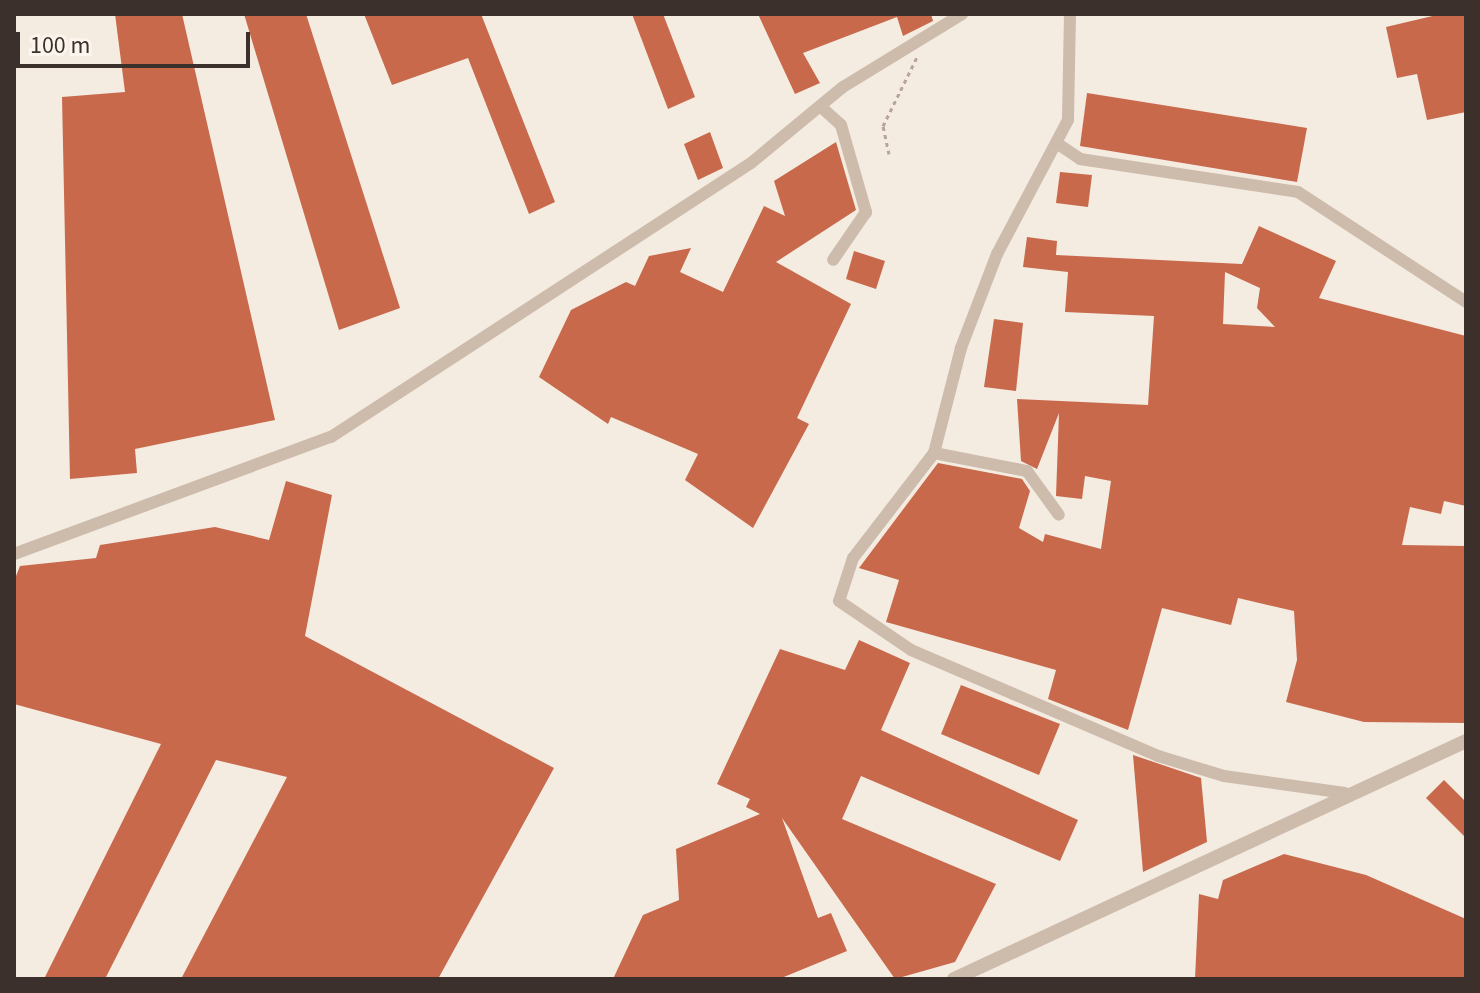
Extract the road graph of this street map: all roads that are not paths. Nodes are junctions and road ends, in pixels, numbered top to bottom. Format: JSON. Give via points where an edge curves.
{"nodes":[{"id":1,"x":962,"y":14,"type":"edge"},
{"id":2,"x":1070,"y":14,"type":"edge"},
{"id":3,"x":820,"y":106,"type":"junction"},
{"id":4,"x":1058,"y":144,"type":"junction"},
{"id":5,"x":833,"y":260,"type":"dead end"},
{"id":6,"x":1466,"y":302,"type":"edge"},
{"id":7,"x":934,"y":453,"type":"junction"},
{"id":8,"x":1059,"y":515,"type":"dead end"},
{"id":9,"x":14,"y":554,"type":"edge"},
{"id":10,"x":1466,"y":741,"type":"edge"},
{"id":11,"x":1345,"y":793,"type":"junction"},
{"id":12,"x":954,"y":979,"type":"edge"}],
"edges":[{"from":1,"to":3,"type":"street"},
{"from":2,"to":4,"type":"street","via":[[1068,120]]},
{"from":3,"to":5,"type":"street","via":[[841,125],[866,212]]},
{"from":3,"to":9,"type":"street","via":[[751,163],[331,437]]},
{"from":4,"to":6,"type":"street","via":[[1080,159],[1298,192]]},
{"from":4,"to":7,"type":"street","via":[[997,254],[961,348]]},
{"from":7,"to":8,"type":"street","via":[[1027,471]]},
{"from":7,"to":11,"type":"street","via":[[853,558],[839,585],[846,610],[911,650],[1158,756],[1224,776]]},
{"from":10,"to":11,"type":"street"},
{"from":11,"to":12,"type":"street"}]}
